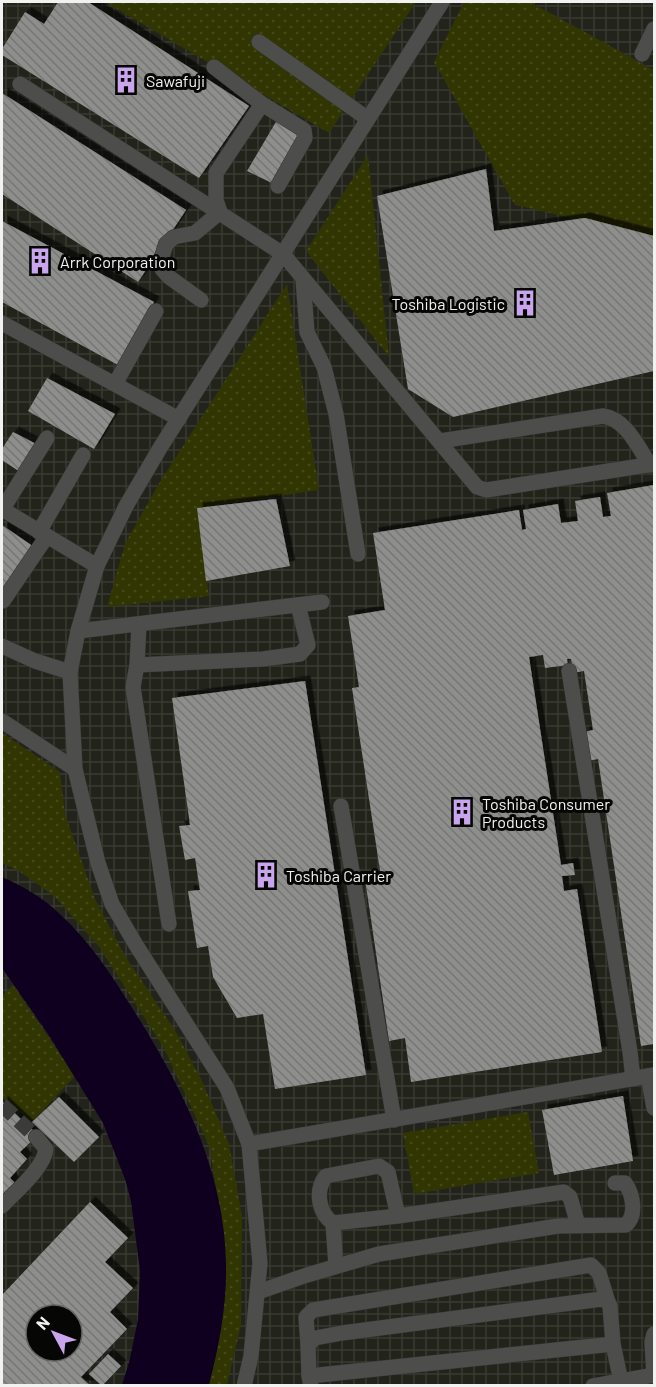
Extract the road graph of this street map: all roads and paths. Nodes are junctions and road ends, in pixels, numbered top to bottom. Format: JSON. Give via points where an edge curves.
{"nodes":[{"id":1,"x":442,"y":2,"type":"edge"},
{"id":2,"x":654,"y":29,"type":"edge"},
{"id":3,"x":259,"y":42,"type":"dead end"},
{"id":4,"x":642,"y":54,"type":"dead end"},
{"id":5,"x":214,"y":68,"type":"dead end"},
{"id":6,"x":20,"y":84,"type":"dead end"},
{"id":7,"x":262,"y":104,"type":"junction"},
{"id":8,"x":368,"y":119,"type":"junction"},
{"id":9,"x":278,"y":186,"type":"dead end"},
{"id":10,"x":220,"y":212,"type":"junction"},
{"id":11,"x":283,"y":254,"type":"junction"},
{"id":12,"x":303,"y":279,"type":"junction"},
{"id":13,"x":201,"y":300,"type":"dead end"},
{"id":14,"x":156,"y":310,"type":"dead end"},
{"id":15,"x":2,"y":323,"type":"edge"},
{"id":16,"x":115,"y":384,"type":"junction"},
{"id":17,"x":178,"y":419,"type":"junction"},
{"id":18,"x":47,"y":438,"type":"dead end"},
{"id":19,"x":440,"y":441,"type":"junction"},
{"id":20,"x":83,"y":455,"type":"dead end"},
{"id":21,"x":652,"y":465,"type":"edge"},
{"id":22,"x":2,"y":510,"type":"edge"},
{"id":23,"x":43,"y":534,"type":"junction"},
{"id":24,"x":358,"y":554,"type":"dead end"},
{"id":25,"x":97,"y":566,"type":"junction"},
{"id":26,"x":3,"y":601,"type":"edge"},
{"id":27,"x":322,"y":602,"type":"dead end"},
{"id":28,"x":298,"y":605,"type":"junction"},
{"id":29,"x":139,"y":624,"type":"junction"},
{"id":30,"x":78,"y":631,"type":"junction"},
{"id":31,"x":2,"y":646,"type":"edge"},
{"id":32,"x":136,"y":665,"type":"junction"},
{"id":33,"x":569,"y":671,"type":"dead end"},
{"id":34,"x":70,"y":672,"type":"junction"},
{"id":35,"x":2,"y":721,"type":"edge"},
{"id":36,"x":75,"y":769,"type":"junction"},
{"id":37,"x":341,"y":806,"type":"dead end"},
{"id":38,"x":169,"y":924,"type":"dead end"},
{"id":39,"x":645,"y":1076,"type":"edge"},
{"id":40,"x":654,"y":1108,"type":"edge"},
{"id":41,"x":394,"y":1120,"type":"junction"},
{"id":42,"x":36,"y":1137,"type":"tunnel mouth"},
{"id":43,"x":249,"y":1144,"type":"junction"},
{"id":44,"x":615,"y":1183,"type":"dead end"},
{"id":45,"x":2,"y":1206,"type":"edge"},
{"id":46,"x":398,"y":1216,"type":"junction"},
{"id":47,"x":333,"y":1223,"type":"junction"},
{"id":48,"x":578,"y":1225,"type":"junction"},
{"id":49,"x":336,"y":1266,"type":"junction"},
{"id":50,"x":258,"y":1292,"type":"junction"},
{"id":51,"x":608,"y":1302,"type":"junction"},
{"id":52,"x":654,"y":1334,"type":"edge"},
{"id":53,"x":613,"y":1344,"type":"junction"},
{"id":54,"x":308,"y":1346,"type":"junction"},
{"id":55,"x":654,"y":1376,"type":"edge"},
{"id":56,"x":310,"y":1381,"type":"edge"},
{"id":57,"x":622,"y":1383,"type":"edge"},
{"id":58,"x":244,"y":1386,"type":"edge"},
{"id":59,"x":593,"y":1386,"type":"edge"}],
"edges":[{"from":1,"to":8,"type":"street"},
{"from":2,"to":4,"type":"street"},
{"from":3,"to":8,"type":"street"},
{"from":5,"to":7,"type":"street"},
{"from":6,"to":10,"type":"street"},
{"from":7,"to":9,"type":"street","via":[[304,130],[305,138]]},
{"from":7,"to":10,"type":"street","via":[[216,173]]},
{"from":8,"to":11,"type":"street"},
{"from":10,"to":11,"type":"street"},
{"from":10,"to":13,"type":"street","via":[[195,233],[174,237],[166,244],[161,260],[169,277]]},
{"from":11,"to":12,"type":"street"},
{"from":11,"to":17,"type":"street"},
{"from":12,"to":19,"type":"street"},
{"from":12,"to":24,"type":"street","via":[[307,332],[324,367],[336,414]]},
{"from":14,"to":16,"type":"street"},
{"from":15,"to":16,"type":"street"},
{"from":16,"to":17,"type":"street"},
{"from":17,"to":25,"type":"street","via":[[126,507]]},
{"from":18,"to":22,"type":"street"},
{"from":19,"to":21,"type":"street","via":[[477,488],[486,490]]},
{"from":19,"to":21,"type":"street","via":[[613,417]]},
{"from":20,"to":23,"type":"street"},
{"from":22,"to":23,"type":"street"},
{"from":23,"to":25,"type":"street"},
{"from":23,"to":26,"type":"street"},
{"from":25,"to":30,"type":"street"},
{"from":27,"to":28,"type":"street"},
{"from":28,"to":29,"type":"street"},
{"from":28,"to":32,"type":"street","via":[[308,645],[300,654]]},
{"from":29,"to":30,"type":"street"},
{"from":29,"to":32,"type":"street"},
{"from":30,"to":34,"type":"street"},
{"from":31,"to":34,"type":"street","via":[[35,662]]},
{"from":32,"to":38,"type":"street","via":[[133,687]]},
{"from":33,"to":39,"type":"street","via":[[630,1052]]},
{"from":34,"to":36,"type":"street"},
{"from":35,"to":36,"type":"street"},
{"from":36,"to":43,"type":"street","via":[[112,904],[227,1088]]},
{"from":37,"to":41,"type":"street"},
{"from":39,"to":40,"type":"street"},
{"from":39,"to":41,"type":"street"},
{"from":41,"to":43,"type":"street"},
{"from":42,"to":45,"type":"street","via":[[46,1149],[45,1156]]},
{"from":43,"to":50,"type":"street","via":[[260,1263]]},
{"from":44,"to":48,"type":"street","via":[[626,1183],[629,1187],[632,1220],[626,1225]]},
{"from":46,"to":47,"type":"street"},
{"from":46,"to":47,"type":"street","via":[[388,1172],[379,1166],[326,1176],[319,1203],[325,1218]]},
{"from":46,"to":48,"type":"street","via":[[564,1192],[570,1197]]},
{"from":47,"to":49,"type":"street"},
{"from":48,"to":49,"type":"street","via":[[379,1254]]},
{"from":49,"to":50,"type":"street"},
{"from":50,"to":58,"type":"street"},
{"from":51,"to":53,"type":"street"},
{"from":51,"to":54,"type":"street","via":[[602,1299],[342,1333],[315,1338]]},
{"from":51,"to":54,"type":"street","via":[[599,1273],[591,1265],[313,1310],[306,1317]]},
{"from":52,"to":55,"type":"street"},
{"from":53,"to":56,"type":"street"},
{"from":53,"to":57,"type":"street"},
{"from":54,"to":56,"type":"street"},
{"from":55,"to":57,"type":"street"},
{"from":57,"to":59,"type":"street"}]}
